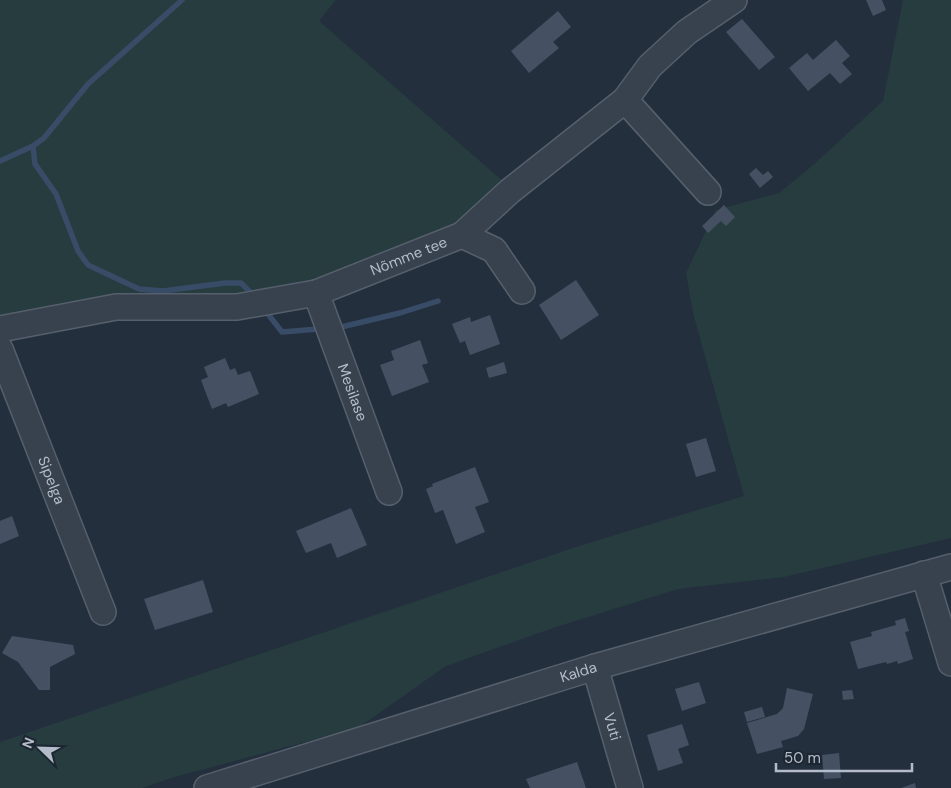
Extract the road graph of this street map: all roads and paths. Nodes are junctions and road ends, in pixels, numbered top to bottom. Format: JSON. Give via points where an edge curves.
{"nodes":[{"id":1,"x":734,"y":0,"type":"edge"},
{"id":2,"x":625,"y":100,"type":"junction"},
{"id":3,"x":708,"y":192,"type":"dead end"},
{"id":4,"x":462,"y":235,"type":"junction"},
{"id":5,"x":522,"y":291,"type":"dead end"},
{"id":6,"x":316,"y":293,"type":"junction"},
{"id":7,"x":0,"y":329,"type":"edge"},
{"id":8,"x":0,"y":349,"type":"edge"},
{"id":9,"x":389,"y":492,"type":"dead end"},
{"id":10,"x":951,"y":567,"type":"edge"},
{"id":11,"x":924,"y":574,"type":"junction"},
{"id":12,"x":103,"y":612,"type":"dead end"},
{"id":13,"x":951,"y":663,"type":"edge"},
{"id":14,"x":595,"y":667,"type":"junction"},
{"id":15,"x":207,"y":788,"type":"edge"},
{"id":16,"x":630,"y":788,"type":"edge"}],
"edges":[{"from":1,"to":2,"type":"street","name":"Nõmme tee","via":[[687,32],[650,66]]},
{"from":2,"to":3,"type":"street"},
{"from":2,"to":4,"type":"street","name":"Nõmme tee","via":[[510,191]]},
{"from":4,"to":5,"type":"street","via":[[494,250]]},
{"from":4,"to":6,"type":"street","name":"Nõmme tee"},
{"from":6,"to":7,"type":"street","name":"Nõmme tee","via":[[237,308],[116,307]]},
{"from":6,"to":9,"type":"street","name":"Mesilase"},
{"from":8,"to":12,"type":"street","name":"Sipelga"},
{"from":10,"to":11,"type":"street","name":"Kalda"},
{"from":11,"to":13,"type":"street"},
{"from":11,"to":14,"type":"street","name":"Kalda"},
{"from":14,"to":15,"type":"street","name":"Kalda"},
{"from":14,"to":16,"type":"street","name":"Vuti"}]}
